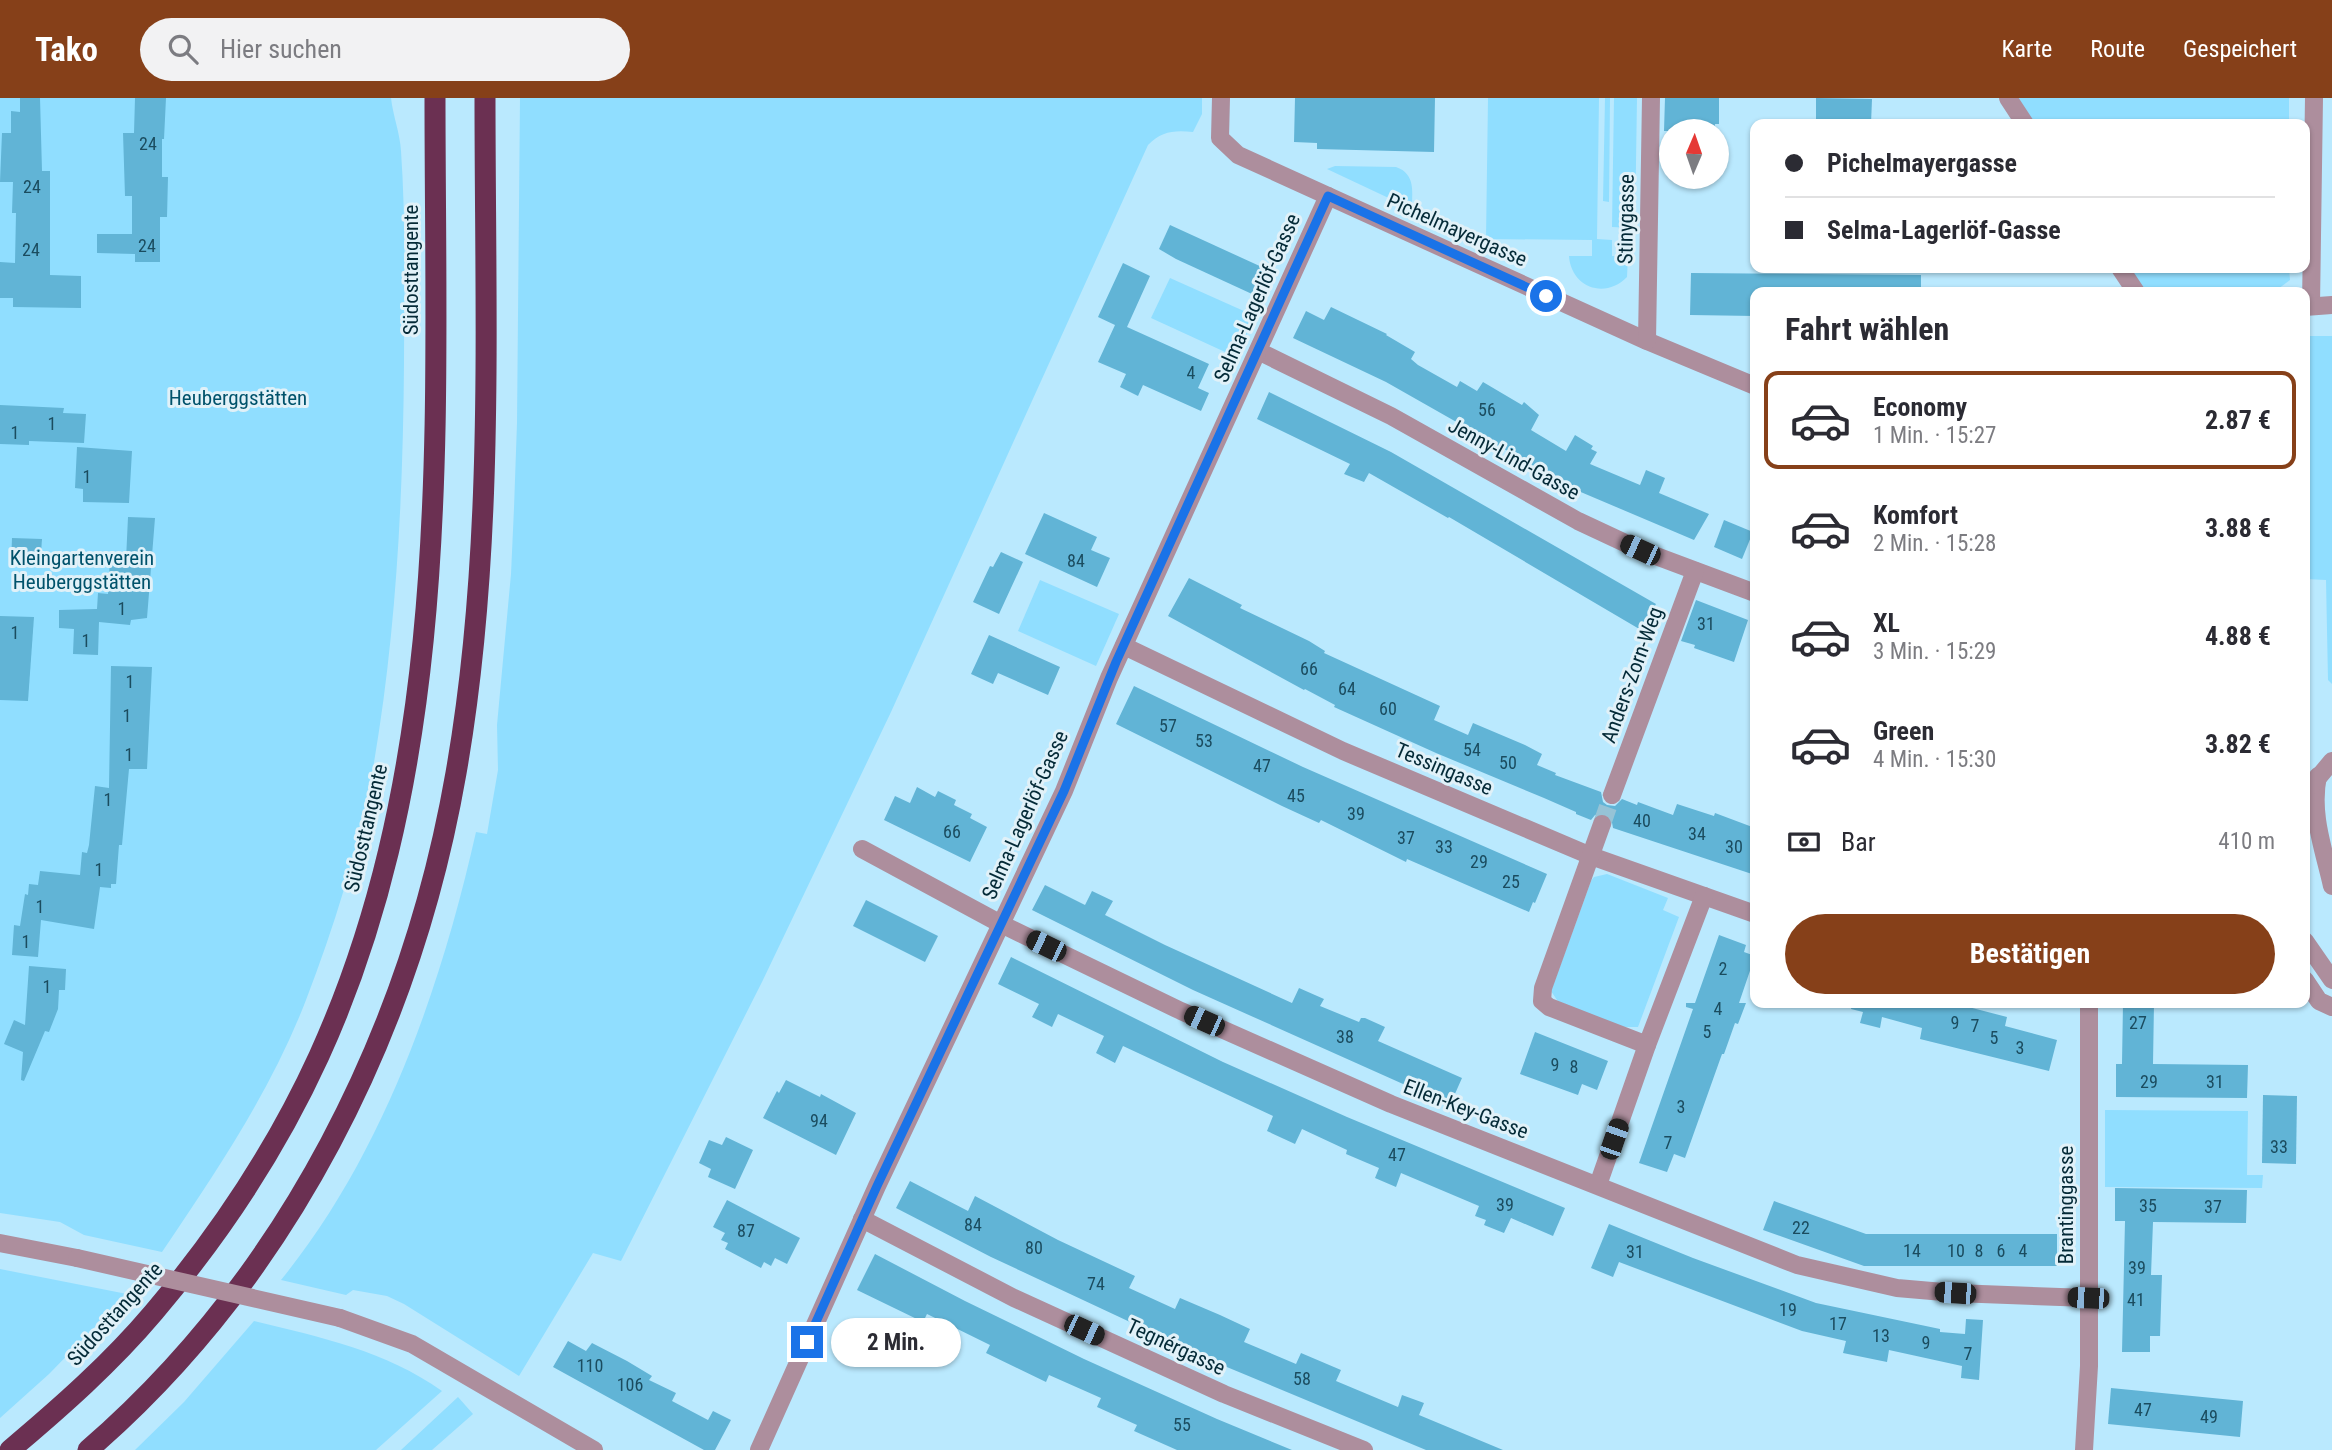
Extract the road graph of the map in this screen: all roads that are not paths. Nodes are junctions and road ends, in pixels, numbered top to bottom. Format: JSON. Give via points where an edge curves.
{"nodes":[{"id":1,"x":435,"y":98,"type":"edge"},
{"id":2,"x":485,"y":98,"type":"edge"},
{"id":3,"x":1221,"y":98,"type":"edge"},
{"id":4,"x":1651,"y":98,"type":"edge"},
{"id":5,"x":2008,"y":98,"type":"edge"},
{"id":6,"x":2314,"y":98,"type":"edge"},
{"id":7,"x":2022,"y":119,"type":"edge"},
{"id":8,"x":1328,"y":196,"type":"junction"},
{"id":9,"x":2310,"y":237,"type":"edge"},
{"id":10,"x":2332,"y":305,"type":"edge"},
{"id":11,"x":2310,"y":306,"type":"edge"},
{"id":12,"x":1647,"y":341,"type":"junction"},
{"id":13,"x":1258,"y":351,"type":"junction"},
{"id":14,"x":1750,"y":384,"type":"edge"},
{"id":15,"x":1695,"y":572,"type":"junction"},
{"id":16,"x":1750,"y":591,"type":"edge"},
{"id":17,"x":1124,"y":646,"type":"junction"},
{"id":18,"x":2332,"y":761,"type":"edge"},
{"id":19,"x":2318,"y":776,"type":"junction"},
{"id":20,"x":2310,"y":789,"type":"edge"},
{"id":21,"x":1612,"y":795,"type":"tunnel mouth"},
{"id":22,"x":1601,"y":824,"type":"tunnel mouth"},
{"id":23,"x":862,"y":849,"type":"dead end"},
{"id":24,"x":1591,"y":856,"type":"junction"},
{"id":25,"x":2332,"y":886,"type":"edge"},
{"id":26,"x":1704,"y":896,"type":"junction"},
{"id":27,"x":1750,"y":912,"type":"edge"},
{"id":28,"x":1002,"y":924,"type":"junction"},
{"id":29,"x":2310,"y":948,"type":"edge"},
{"id":30,"x":2332,"y":979,"type":"edge"},
{"id":31,"x":2310,"y":988,"type":"edge"},
{"id":32,"x":2332,"y":1007,"type":"edge"},
{"id":33,"x":2089,"y":1008,"type":"edge"},
{"id":34,"x":1647,"y":1045,"type":"junction"},
{"id":35,"x":1598,"y":1185,"type":"junction"},
{"id":36,"x":862,"y":1219,"type":"junction"},
{"id":37,"x":0,"y":1243,"type":"edge"},
{"id":38,"x":2088,"y":1298,"type":"junction"},
{"id":39,"x":10,"y":1450,"type":"edge"},
{"id":40,"x":88,"y":1450,"type":"edge"},
{"id":41,"x":594,"y":1450,"type":"edge"},
{"id":42,"x":759,"y":1450,"type":"edge"},
{"id":43,"x":1364,"y":1450,"type":"edge"},
{"id":44,"x":2084,"y":1450,"type":"edge"}],
"edges":[{"from":1,"to":39,"type":"highway","name":"Südosttangente","via":[[435,418],[425,611],[406,765],[368,925],[318,1056],[255,1175],[220,1227],[153,1314],[112,1358]]},
{"from":2,"to":40,"type":"highway","via":[[485,423],[475,615],[456,773],[421,923],[366,1072],[300,1197],[197,1339]]},
{"from":3,"to":8,"type":"street","name":"Pichelmayergasse","via":[[1220,138],[1238,155]]},
{"from":4,"to":12,"type":"street","name":"Stinygasse"},
{"from":5,"to":7,"type":"street"},
{"from":6,"to":9,"type":"street"},
{"from":8,"to":12,"type":"street","name":"Pichelmayergasse"},
{"from":8,"to":13,"type":"street","name":"Selma-Lagerlöf-Gasse"},
{"from":10,"to":11,"type":"street"},
{"from":12,"to":14,"type":"street","name":"Pichelmayergasse"},
{"from":13,"to":15,"type":"street","name":"Jenny-Lind-Gasse","via":[[1391,416],[1578,521]]},
{"from":13,"to":17,"type":"street","name":"Selma-Lagerlöf-Gasse"},
{"from":15,"to":16,"type":"street","name":"Jenny-Lind-Gasse"},
{"from":15,"to":21,"type":"street","name":"Anders-Zorn-Weg"},
{"from":17,"to":24,"type":"street","name":"Tessingasse","via":[[1343,751]]},
{"from":17,"to":28,"type":"street","name":"Selma-Lagerlöf-Gasse"},
{"from":18,"to":19,"type":"street"},
{"from":19,"to":20,"type":"street"},
{"from":19,"to":25,"type":"street","via":[[2316,820]]},
{"from":22,"to":24,"type":"street"},
{"from":23,"to":28,"type":"street","name":"Ellen-Key-Gasse"},
{"from":24,"to":26,"type":"street","name":"Tessingasse"},
{"from":24,"to":34,"type":"street","via":[[1541,997],[1552,1009]]},
{"from":26,"to":27,"type":"street","name":"Tessingasse"},
{"from":26,"to":34,"type":"street"},
{"from":28,"to":35,"type":"street","name":"Ellen-Key-Gasse","via":[[1181,1011],[1391,1104]]},
{"from":28,"to":36,"type":"street","name":"Selma-Lagerlöf-Gasse"},
{"from":29,"to":30,"type":"street"},
{"from":31,"to":32,"type":"street","via":[[2319,1001]]},
{"from":33,"to":38,"type":"street","name":"Brantinggasse"},
{"from":34,"to":35,"type":"street"},
{"from":35,"to":38,"type":"street","name":"Ellen-Key-Gasse","via":[[1797,1265],[1839,1276],[1924,1291]]},
{"from":36,"to":42,"type":"street","name":"Selma-Lagerlöf-Gasse"},
{"from":36,"to":43,"type":"street","name":"Tegnérgasse","via":[[1014,1298],[1224,1394]]},
{"from":37,"to":41,"type":"street","bridge":true,"via":[[340,1318],[412,1344]]},
{"from":38,"to":44,"type":"street","name":"Brantinggasse"}]}
